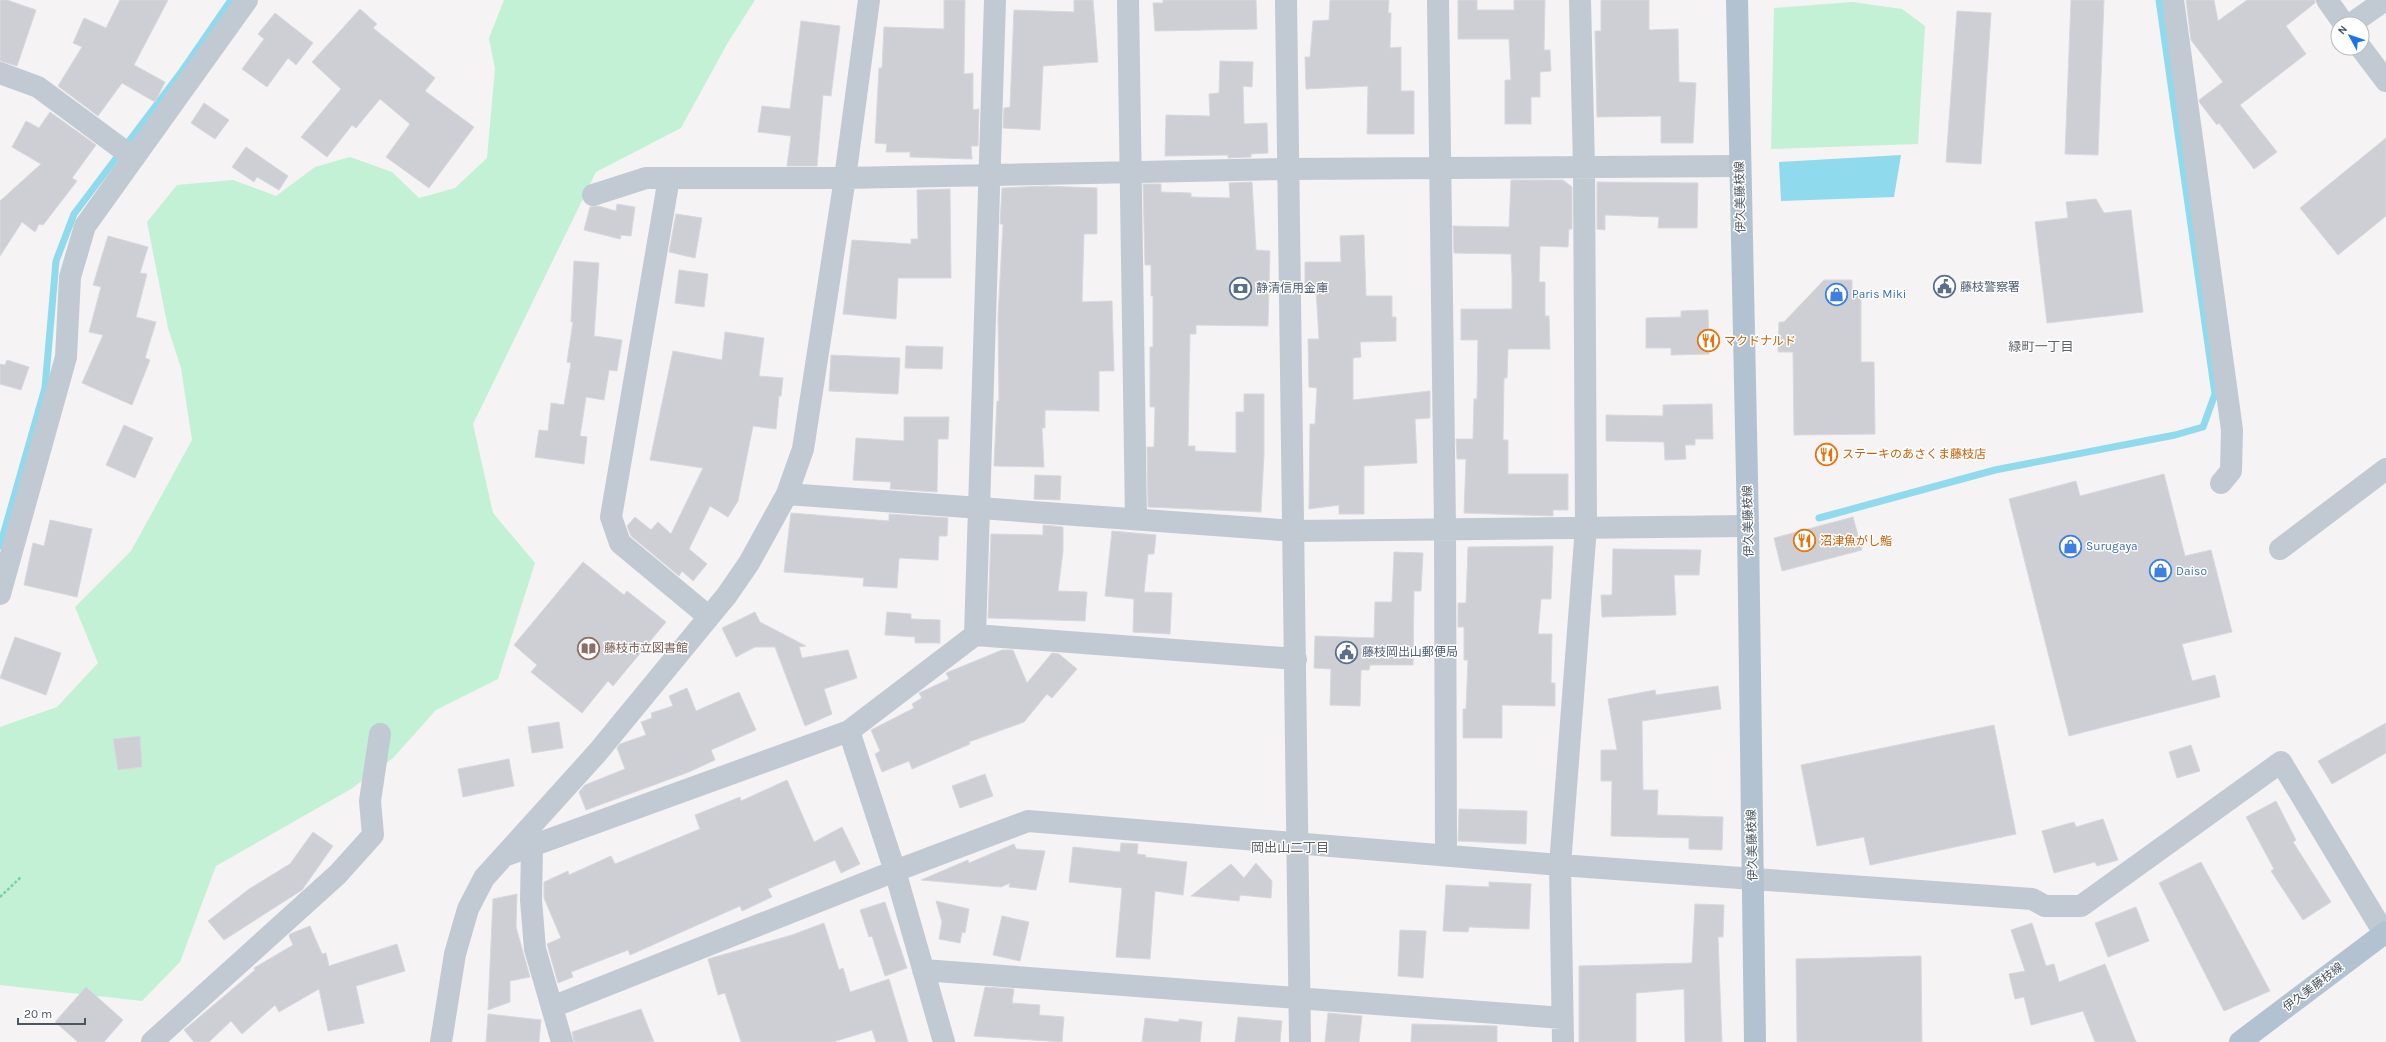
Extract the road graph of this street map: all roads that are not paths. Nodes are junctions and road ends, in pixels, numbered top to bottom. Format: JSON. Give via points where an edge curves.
{"nodes":[{"id":1,"x":247,"y":0,"type":"edge"},
{"id":2,"x":869,"y":0,"type":"edge"},
{"id":3,"x":995,"y":0,"type":"edge"},
{"id":4,"x":1128,"y":0,"type":"edge"},
{"id":5,"x":1286,"y":0,"type":"edge"},
{"id":6,"x":1438,"y":0,"type":"edge"},
{"id":7,"x":1580,"y":0,"type":"edge"},
{"id":8,"x":1737,"y":0,"type":"edge"},
{"id":9,"x":2173,"y":0,"type":"edge"},
{"id":10,"x":2327,"y":0,"type":"edge"},
{"id":11,"x":2385,"y":0,"type":"edge"},
{"id":12,"x":2338,"y":16,"type":"edge"},
{"id":13,"x":2362,"y":16,"type":"edge"},
{"id":14,"x":2367,"y":56,"type":"edge"},
{"id":15,"x":0,"y":73,"type":"edge"},
{"id":16,"x":2386,"y":81,"type":"edge"},
{"id":17,"x":134,"y":158,"type":"junction"},
{"id":18,"x":1739,"y":166,"type":"junction"},
{"id":19,"x":1584,"y":167,"type":"junction"},
{"id":20,"x":1440,"y":168,"type":"junction"},
{"id":21,"x":1288,"y":170,"type":"junction"},
{"id":22,"x":1130,"y":172,"type":"junction"},
{"id":23,"x":989,"y":175,"type":"junction"},
{"id":24,"x":669,"y":178,"type":"junction"},
{"id":25,"x":845,"y":178,"type":"junction"},
{"id":26,"x":593,"y":195,"type":"dead end"},
{"id":27,"x":2386,"y":469,"type":"edge"},
{"id":28,"x":2221,"y":483,"type":"dead end"},
{"id":29,"x":787,"y":494,"type":"junction"},
{"id":30,"x":979,"y":507,"type":"junction"},
{"id":31,"x":1136,"y":519,"type":"junction"},
{"id":32,"x":1748,"y":526,"type":"junction"},
{"id":33,"x":1586,"y":527,"type":"junction"},
{"id":34,"x":1445,"y":528,"type":"junction"},
{"id":35,"x":1295,"y":531,"type":"junction"},
{"id":36,"x":2280,"y":549,"type":"dead end"},
{"id":37,"x":0,"y":594,"type":"edge"},
{"id":38,"x":709,"y":617,"type":"junction"},
{"id":39,"x":976,"y":635,"type":"junction"},
{"id":40,"x":1296,"y":660,"type":"junction"},
{"id":41,"x":849,"y":731,"type":"junction"},
{"id":42,"x":380,"y":734,"type":"dead end"},
{"id":43,"x":1296,"y":842,"type":"junction"},
{"id":44,"x":532,"y":847,"type":"junction"},
{"id":45,"x":1446,"y":855,"type":"junction"},
{"id":46,"x":503,"y":856,"type":"junction"},
{"id":47,"x":1560,"y":865,"type":"junction"},
{"id":48,"x":895,"y":871,"type":"junction"},
{"id":49,"x":1752,"y":879,"type":"junction"},
{"id":50,"x":2385,"y":933,"type":"edge"},
{"id":51,"x":924,"y":970,"type":"junction"},
{"id":52,"x":1300,"y":999,"type":"junction"},
{"id":53,"x":552,"y":1007,"type":"junction"},
{"id":54,"x":1562,"y":1018,"type":"junction"},
{"id":55,"x":152,"y":1042,"type":"edge"},
{"id":56,"x":441,"y":1042,"type":"edge"},
{"id":57,"x":562,"y":1042,"type":"edge"},
{"id":58,"x":944,"y":1042,"type":"edge"},
{"id":59,"x":1300,"y":1042,"type":"edge"},
{"id":60,"x":1563,"y":1042,"type":"edge"},
{"id":61,"x":1755,"y":1042,"type":"edge"},
{"id":62,"x":2240,"y":1042,"type":"edge"}],
"edges":[{"from":1,"to":17,"type":"street"},
{"from":2,"to":25,"type":"street"},
{"from":3,"to":23,"type":"street"},
{"from":4,"to":22,"type":"street"},
{"from":5,"to":21,"type":"street"},
{"from":6,"to":20,"type":"street"},
{"from":7,"to":19,"type":"street"},
{"from":8,"to":18,"type":"main road","name":"伊久美藤枝線"},
{"from":9,"to":28,"type":"street","via":[[2232,430],[2231,471]]},
{"from":10,"to":12,"type":"street"},
{"from":11,"to":13,"type":"street"},
{"from":14,"to":16,"type":"street"},
{"from":15,"to":17,"type":"street","via":[[38,86]]},
{"from":17,"to":37,"type":"street","via":[[85,226],[70,277],[66,356]]},
{"from":18,"to":19,"type":"street"},
{"from":18,"to":32,"type":"main road","name":"伊久美藤枝線"},
{"from":19,"to":20,"type":"street"},
{"from":19,"to":33,"type":"street"},
{"from":20,"to":21,"type":"street"},
{"from":20,"to":34,"type":"street"},
{"from":21,"to":22,"type":"street"},
{"from":21,"to":35,"type":"street"},
{"from":22,"to":23,"type":"street"},
{"from":22,"to":31,"type":"street"},
{"from":23,"to":25,"type":"street"},
{"from":23,"to":30,"type":"street"},
{"from":24,"to":25,"type":"street"},
{"from":24,"to":26,"type":"street","via":[[646,178]]},
{"from":24,"to":38,"type":"street","via":[[611,517],[620,543]]},
{"from":25,"to":29,"type":"street","via":[[803,450]]},
{"from":27,"to":36,"type":"street"},
{"from":29,"to":30,"type":"street"},
{"from":29,"to":38,"type":"street","via":[[749,563]]},
{"from":30,"to":31,"type":"street"},
{"from":30,"to":39,"type":"street"},
{"from":31,"to":35,"type":"street"},
{"from":32,"to":33,"type":"street"},
{"from":32,"to":49,"type":"main road","name":"伊久美藤枝線"},
{"from":33,"to":34,"type":"street"},
{"from":33,"to":47,"type":"street"},
{"from":34,"to":35,"type":"street"},
{"from":34,"to":45,"type":"street"},
{"from":35,"to":40,"type":"street"},
{"from":38,"to":46,"type":"street","via":[[597,753]]},
{"from":39,"to":40,"type":"street"},
{"from":39,"to":41,"type":"street"},
{"from":40,"to":43,"type":"street"},
{"from":41,"to":44,"type":"street"},
{"from":41,"to":48,"type":"street"},
{"from":42,"to":55,"type":"street","via":[[370,801],[373,835],[338,874]]},
{"from":43,"to":45,"type":"street"},
{"from":43,"to":48,"type":"street","via":[[1028,821]]},
{"from":43,"to":52,"type":"street"},
{"from":44,"to":46,"type":"street"},
{"from":44,"to":53,"type":"street","via":[[531,900],[535,949]]},
{"from":45,"to":47,"type":"street"},
{"from":46,"to":56,"type":"street","via":[[484,878],[468,909],[455,954]]},
{"from":47,"to":49,"type":"street"},
{"from":47,"to":54,"type":"street"},
{"from":48,"to":51,"type":"street"},
{"from":48,"to":53,"type":"street"},
{"from":49,"to":50,"type":"street","via":[[2032,899],[2046,906],[2081,906],[2281,762]]},
{"from":49,"to":61,"type":"main road","name":"伊久美藤枝線"},
{"from":50,"to":62,"type":"main road","name":"伊久美藤枝線"},
{"from":51,"to":52,"type":"street"},
{"from":51,"to":58,"type":"street"},
{"from":52,"to":54,"type":"street"},
{"from":52,"to":59,"type":"street"},
{"from":53,"to":57,"type":"street"},
{"from":54,"to":60,"type":"street"}]}
